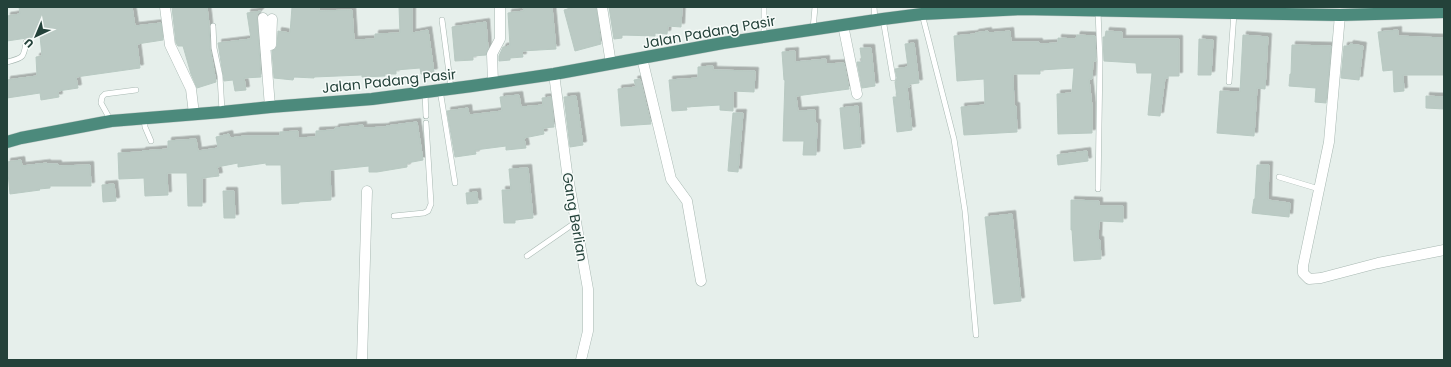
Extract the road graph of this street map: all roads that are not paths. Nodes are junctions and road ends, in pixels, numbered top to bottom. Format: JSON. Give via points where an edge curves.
{"nodes":[{"id":1,"x":165,"y":7,"type":"edge"},
{"id":2,"x":500,"y":7,"type":"edge"},
{"id":3,"x":602,"y":7,"type":"edge"},
{"id":4,"x":764,"y":7,"type":"edge"},
{"id":5,"x":815,"y":7,"type":"edge"},
{"id":6,"x":874,"y":7,"type":"edge"},
{"id":7,"x":1021,"y":8,"type":"edge"},
{"id":8,"x":1426,"y":10,"type":"edge"},
{"id":9,"x":1098,"y":11,"type":"junction"},
{"id":10,"x":1444,"y":12,"type":"edge"},
{"id":11,"x":1234,"y":13,"type":"junction"},
{"id":12,"x":922,"y":14,"type":"junction"},
{"id":13,"x":1340,"y":15,"type":"junction"},
{"id":14,"x":267,"y":18,"type":"dead end"},
{"id":15,"x":442,"y":20,"type":"dead end"},
{"id":16,"x":879,"y":20,"type":"junction"},
{"id":17,"x":843,"y":25,"type":"junction"},
{"id":18,"x":213,"y":26,"type":"dead end"},
{"id":19,"x":813,"y":30,"type":"junction"},
{"id":20,"x":764,"y":37,"type":"junction"},
{"id":21,"x":26,"y":42,"type":"dead end"},
{"id":22,"x":642,"y":58,"type":"junction"},
{"id":23,"x":7,"y":62,"type":"edge"},
{"id":24,"x":611,"y":64,"type":"junction"},
{"id":25,"x":554,"y":74,"type":"junction"},
{"id":26,"x":893,"y":78,"type":"dead end"},
{"id":27,"x":1229,"y":82,"type":"dead end"},
{"id":28,"x":493,"y":83,"type":"junction"},
{"id":29,"x":136,"y":90,"type":"dead end"},
{"id":30,"x":446,"y":90,"type":"junction"},
{"id":31,"x":425,"y":92,"type":"junction"},
{"id":32,"x":857,"y":94,"type":"dead end"},
{"id":33,"x":270,"y":107,"type":"junction"},
{"id":34,"x":222,"y":112,"type":"junction"},
{"id":35,"x":194,"y":114,"type":"junction"},
{"id":36,"x":426,"y":116,"type":"dead end"},
{"id":37,"x":144,"y":118,"type":"junction"},
{"id":38,"x":110,"y":120,"type":"junction"},
{"id":39,"x":426,"y":123,"type":"dead end"},
{"id":40,"x":151,"y":141,"type":"dead end"},
{"id":41,"x":7,"y":142,"type":"edge"},
{"id":42,"x":1279,"y":177,"type":"dead end"},
{"id":43,"x":454,"y":183,"type":"dead end"},
{"id":44,"x":1098,"y":189,"type":"dead end"},
{"id":45,"x":1319,"y":189,"type":"junction"},
{"id":46,"x":368,"y":191,"type":"dead end"},
{"id":47,"x":394,"y":216,"type":"dead end"},
{"id":48,"x":576,"y":222,"type":"junction"},
{"id":49,"x":1444,"y":250,"type":"edge"},
{"id":50,"x":526,"y":256,"type":"dead end"},
{"id":51,"x":701,"y":281,"type":"dead end"},
{"id":52,"x":976,"y":335,"type":"dead end"},
{"id":53,"x":362,"y":360,"type":"edge"},
{"id":54,"x":581,"y":360,"type":"edge"}],
"edges":[{"from":1,"to":35,"type":"street","via":[[170,45],[191,89]]},
{"from":2,"to":28,"type":"street","via":[[500,39],[492,54]]},
{"from":3,"to":24,"type":"street"},
{"from":4,"to":20,"type":"lane"},
{"from":5,"to":19,"type":"lane"},
{"from":6,"to":16,"type":"lane"},
{"from":7,"to":9,"type":"highway","name":"Jalan Padang Pasir"},
{"from":7,"to":12,"type":"highway","name":"Jalan Padang Pasir"},
{"from":8,"to":10,"type":"highway","name":"Jalan Padang Pasir"},
{"from":8,"to":13,"type":"highway","name":"Jalan Padang Pasir"},
{"from":9,"to":11,"type":"highway","name":"Jalan Padang Pasir"},
{"from":9,"to":44,"type":"lane"},
{"from":11,"to":13,"type":"highway","name":"Jalan Padang Pasir"},
{"from":11,"to":27,"type":"lane"},
{"from":12,"to":16,"type":"highway","name":"Jalan Padang Pasir"},
{"from":12,"to":52,"type":"lane","via":[[954,139],[965,211]]},
{"from":13,"to":45,"type":"street","via":[[1331,120]]},
{"from":14,"to":33,"type":"street","via":[[271,45],[265,45]]},
{"from":15,"to":30,"type":"lane"},
{"from":16,"to":17,"type":"highway","name":"Jalan Padang Pasir"},
{"from":16,"to":26,"type":"lane"},
{"from":17,"to":19,"type":"highway","name":"Jalan Padang Pasir"},
{"from":17,"to":32,"type":"street"},
{"from":18,"to":34,"type":"lane"},
{"from":19,"to":20,"type":"highway","name":"Jalan Padang Pasir"},
{"from":20,"to":22,"type":"highway","name":"Jalan Padang Pasir"},
{"from":21,"to":23,"type":"lane","via":[[25,54],[21,58]]},
{"from":22,"to":24,"type":"highway","name":"Jalan Padang Pasir"},
{"from":22,"to":51,"type":"street","via":[[672,179],[687,201]]},
{"from":24,"to":25,"type":"highway","name":"Jalan Padang Pasir"},
{"from":25,"to":28,"type":"highway","name":"Jalan Padang Pasir"},
{"from":25,"to":48,"type":"street","name":"Gang Berlian","via":[[560,131]]},
{"from":28,"to":30,"type":"highway","name":"Jalan Padang Pasir"},
{"from":29,"to":38,"type":"lane","via":[[105,94],[102,97],[101,103]]},
{"from":30,"to":31,"type":"highway","name":"Jalan Padang Pasir"},
{"from":30,"to":43,"type":"lane"},
{"from":31,"to":33,"type":"highway","name":"Jalan Padang Pasir"},
{"from":31,"to":36,"type":"lane"},
{"from":33,"to":34,"type":"highway","name":"Jalan Padang Pasir"},
{"from":34,"to":35,"type":"highway","name":"Jalan Padang Pasir"},
{"from":35,"to":37,"type":"highway","name":"Jalan Padang Pasir"},
{"from":37,"to":38,"type":"highway","name":"Jalan Padang Pasir"},
{"from":37,"to":40,"type":"lane"},
{"from":38,"to":41,"type":"highway","name":"Jalan Padang Pasir"},
{"from":39,"to":47,"type":"lane","via":[[431,204],[424,214]]},
{"from":42,"to":45,"type":"lane"},
{"from":45,"to":49,"type":"street","via":[[1303,266],[1303,273],[1308,279]]},
{"from":46,"to":53,"type":"street"},
{"from":48,"to":50,"type":"lane"},
{"from":48,"to":54,"type":"street","name":"Gang Berlian","via":[[588,296],[588,330]]}]}
